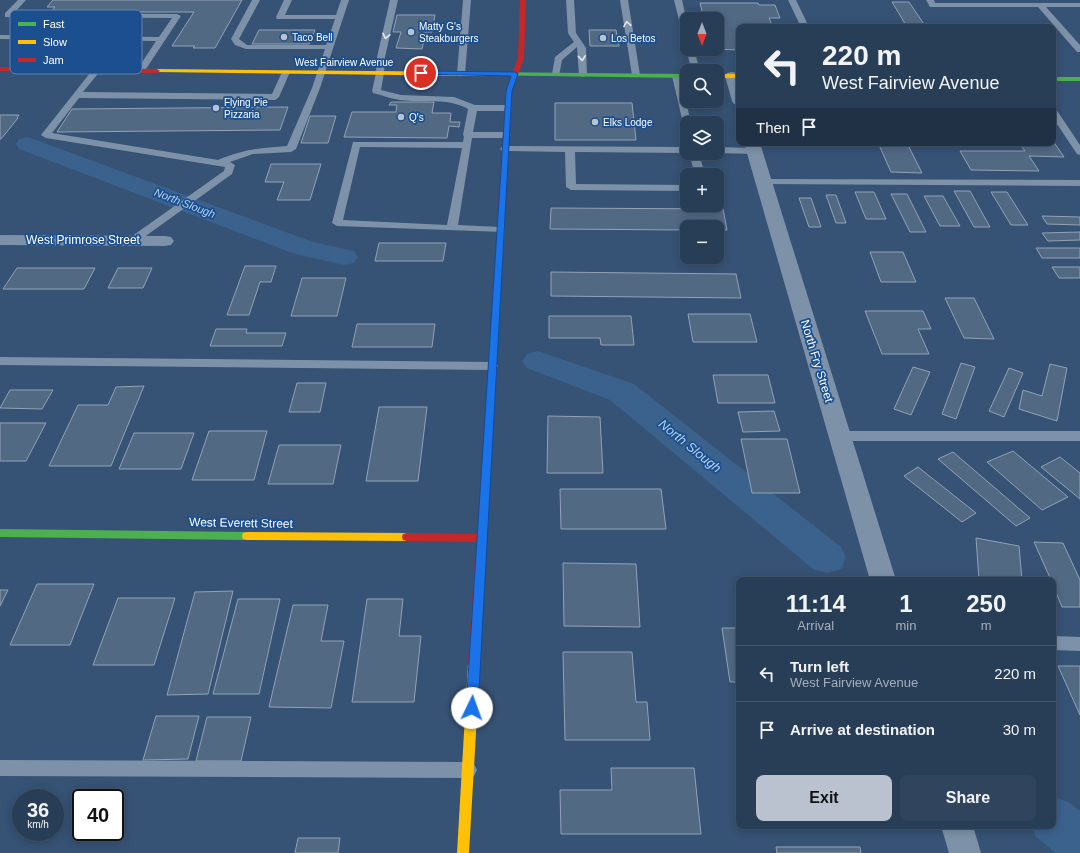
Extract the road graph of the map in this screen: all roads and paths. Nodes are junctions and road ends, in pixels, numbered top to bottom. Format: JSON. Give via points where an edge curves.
{"nodes":[{"id":1,"x":22,"y":0,"type":"edge"},
{"id":2,"x":256,"y":0,"type":"edge"},
{"id":3,"x":288,"y":0,"type":"edge"},
{"id":4,"x":345,"y":0,"type":"edge"},
{"id":5,"x":394,"y":0,"type":"edge"},
{"id":6,"x":467,"y":0,"type":"edge"},
{"id":7,"x":523,"y":0,"type":"edge"},
{"id":8,"x":570,"y":0,"type":"edge"},
{"id":9,"x":624,"y":0,"type":"edge"},
{"id":10,"x":678,"y":0,"type":"edge"},
{"id":11,"x":792,"y":0,"type":"edge"},
{"id":12,"x":930,"y":0,"type":"edge"},
{"id":13,"x":1040,"y":5,"type":"junction"},
{"id":14,"x":1080,"y":5,"type":"edge"},
{"id":15,"x":0,"y":8,"type":"edge"},
{"id":16,"x":14,"y":8,"type":"junction"},
{"id":17,"x":11,"y":10,"type":"edge"},
{"id":18,"x":681,"y":12,"type":"edge"},
{"id":19,"x":142,"y":16,"type":"edge"},
{"id":20,"x":339,"y":17,"type":"junction"},
{"id":21,"x":804,"y":24,"type":"edge"},
{"id":22,"x":0,"y":38,"type":"edge"},
{"id":23,"x":10,"y":38,"type":"edge"},
{"id":24,"x":142,"y":39,"type":"edge"},
{"id":25,"x":162,"y":39,"type":"junction"},
{"id":26,"x":578,"y":43,"type":"junction"},
{"id":27,"x":328,"y":48,"type":"junction"},
{"id":28,"x":1080,"y":50,"type":"edge"},
{"id":29,"x":0,"y":69,"type":"edge"},
{"id":30,"x":10,"y":69,"type":"edge"},
{"id":31,"x":142,"y":69,"type":"edge"},
{"id":32,"x":142,"y":70,"type":"edge"},
{"id":33,"x":286,"y":72,"type":"junction"},
{"id":34,"x":320,"y":72,"type":"junction"},
{"id":35,"x":380,"y":73,"type":"junction"},
{"id":36,"x":94,"y":74,"type":"edge"},
{"id":37,"x":461,"y":74,"type":"junction"},
{"id":38,"x":515,"y":74,"type":"junction"},
{"id":39,"x":556,"y":74,"type":"junction"},
{"id":40,"x":583,"y":75,"type":"junction"},
{"id":41,"x":636,"y":75,"type":"junction"},
{"id":42,"x":676,"y":76,"type":"junction"},
{"id":43,"x":680,"y":76,"type":"edge"},
{"id":44,"x":724,"y":76,"type":"edge"},
{"id":45,"x":735,"y":76,"type":"edge"},
{"id":46,"x":1056,"y":79,"type":"edge"},
{"id":47,"x":1080,"y":79,"type":"edge"},
{"id":48,"x":77,"y":95,"type":"junction"},
{"id":49,"x":473,"y":108,"type":"junction"},
{"id":50,"x":508,"y":108,"type":"junction"},
{"id":51,"x":685,"y":116,"type":"edge"},
{"id":52,"x":1056,"y":116,"type":"edge"},
{"id":53,"x":468,"y":135,"type":"junction"},
{"id":54,"x":506,"y":135,"type":"junction"},
{"id":55,"x":467,"y":145,"type":"junction"},
{"id":56,"x":753,"y":147,"type":"edge"},
{"id":57,"x":505,"y":149,"type":"junction"},
{"id":58,"x":570,"y":149,"type":"junction"},
{"id":59,"x":724,"y":149,"type":"edge"},
{"id":60,"x":680,"y":150,"type":"edge"},
{"id":61,"x":1080,"y":152,"type":"edge"},
{"id":62,"x":220,"y":163,"type":"junction"},
{"id":63,"x":764,"y":182,"type":"junction"},
{"id":64,"x":1080,"y":183,"type":"edge"},
{"id":65,"x":680,"y":188,"type":"edge"},
{"id":66,"x":452,"y":228,"type":"junction"},
{"id":67,"x":500,"y":230,"type":"junction"},
{"id":68,"x":0,"y":240,"type":"edge"},
{"id":69,"x":132,"y":241,"type":"junction"},
{"id":70,"x":165,"y":241,"type":"dead end"},
{"id":71,"x":0,"y":361,"type":"edge"},
{"id":72,"x":492,"y":366,"type":"junction"},
{"id":73,"x":840,"y":436,"type":"junction"},
{"id":74,"x":1080,"y":436,"type":"edge"},
{"id":75,"x":0,"y":533,"type":"edge"},
{"id":76,"x":482,"y":538,"type":"junction"},
{"id":77,"x":882,"y":577,"type":"edge"},
{"id":78,"x":1056,"y":643,"type":"edge"},
{"id":79,"x":1080,"y":644,"type":"edge"},
{"id":80,"x":0,"y":768,"type":"edge"},
{"id":81,"x":468,"y":770,"type":"junction"},
{"id":82,"x":958,"y":829,"type":"edge"},
{"id":83,"x":463,"y":853,"type":"edge"},
{"id":84,"x":965,"y":853,"type":"edge"}],
"edges":[{"from":1,"to":16,"type":"lane"},
{"from":2,"to":27,"type":"lane","via":[[235,39],[238,43],[246,47]]},
{"from":3,"to":20,"type":"lane","via":[[280,17]]},
{"from":4,"to":20,"type":"lane"},
{"from":5,"to":35,"type":"lane","one_way":true},
{"from":6,"to":37,"type":"lane"},
{"from":7,"to":38,"type":"street","via":[[522,58]]},
{"from":8,"to":26,"type":"lane","via":[[572,33]]},
{"from":41,"to":9,"type":"lane","one_way":true},
{"from":10,"to":18,"type":"lane"},
{"from":11,"to":21,"type":"lane"},
{"from":12,"to":13,"type":"lane","via":[[933,5]]},
{"from":13,"to":14,"type":"lane"},
{"from":13,"to":28,"type":"lane"},
{"from":15,"to":16,"type":"lane"},
{"from":16,"to":17,"type":"lane"},
{"from":19,"to":25,"type":"lane","via":[[177,16]]},
{"from":20,"to":27,"type":"lane"},
{"from":22,"to":23,"type":"lane"},
{"from":24,"to":25,"type":"lane"},
{"from":25,"to":31,"type":"lane"},
{"from":26,"to":39,"type":"lane","via":[[558,59]]},
{"from":26,"to":40,"type":"lane","one_way":true,"via":[[582,48]]},
{"from":27,"to":34,"type":"lane"},
{"from":29,"to":30,"type":"street","name":"West Fairview Avenue"},
{"from":32,"to":33,"type":"street","name":"West Fairview Avenue"},
{"from":33,"to":34,"type":"street","name":"West Fairview Avenue"},
{"from":33,"to":48,"type":"lane","via":[[275,97]]},
{"from":34,"to":35,"type":"street","name":"West Fairview Avenue"},
{"from":34,"to":62,"type":"lane","via":[[291,149],[253,151]]},
{"from":35,"to":37,"type":"street","name":"West Fairview Avenue"},
{"from":35,"to":49,"type":"lane","via":[[376,91],[391,96],[448,98],[465,102]]},
{"from":36,"to":48,"type":"lane"},
{"from":37,"to":38,"type":"street","name":"West Fairview Avenue"},
{"from":38,"to":39,"type":"street","name":"West Fairview Avenue"},
{"from":38,"to":50,"type":"street","via":[[509,91]]},
{"from":39,"to":40,"type":"street","name":"West Fairview Avenue"},
{"from":40,"to":41,"type":"street","name":"West Fairview Avenue"},
{"from":41,"to":42,"type":"street","name":"West Fairview Avenue"},
{"from":42,"to":43,"type":"street","name":"West Fairview Avenue"},
{"from":42,"to":51,"type":"lane"},
{"from":44,"to":45,"type":"street"},
{"from":46,"to":47,"type":"street"},
{"from":48,"to":62,"type":"lane","via":[[46,135]]},
{"from":49,"to":50,"type":"lane"},
{"from":49,"to":53,"type":"lane"},
{"from":50,"to":54,"type":"street"},
{"from":52,"to":61,"type":"lane"},
{"from":53,"to":54,"type":"lane"},
{"from":53,"to":55,"type":"lane"},
{"from":54,"to":57,"type":"street"},
{"from":55,"to":66,"type":"lane"},
{"from":55,"to":66,"type":"lane","via":[[356,144],[337,223]]},
{"from":56,"to":59,"type":"lane"},
{"from":56,"to":63,"type":"street","name":"North Fry Street"},
{"from":57,"to":58,"type":"lane"},
{"from":57,"to":67,"type":"street"},
{"from":58,"to":60,"type":"lane"},
{"from":58,"to":65,"type":"lane","via":[[571,187]]},
{"from":62,"to":69,"type":"lane","via":[[230,165],[229,172]]},
{"from":63,"to":64,"type":"lane"},
{"from":63,"to":73,"type":"street","name":"North Fry Street"},
{"from":66,"to":67,"type":"lane"},
{"from":67,"to":72,"type":"street"},
{"from":68,"to":69,"type":"street","name":"West Primrose Street"},
{"from":69,"to":70,"type":"street","name":"West Primrose Street"},
{"from":71,"to":72,"type":"lane"},
{"from":72,"to":76,"type":"street"},
{"from":73,"to":74,"type":"lane"},
{"from":73,"to":77,"type":"street","name":"North Fry Street"},
{"from":75,"to":76,"type":"street","name":"West Everett Street"},
{"from":76,"to":81,"type":"street"},
{"from":78,"to":79,"type":"lane"},
{"from":80,"to":81,"type":"lane"},
{"from":81,"to":83,"type":"street"},
{"from":82,"to":84,"type":"street"}]}
